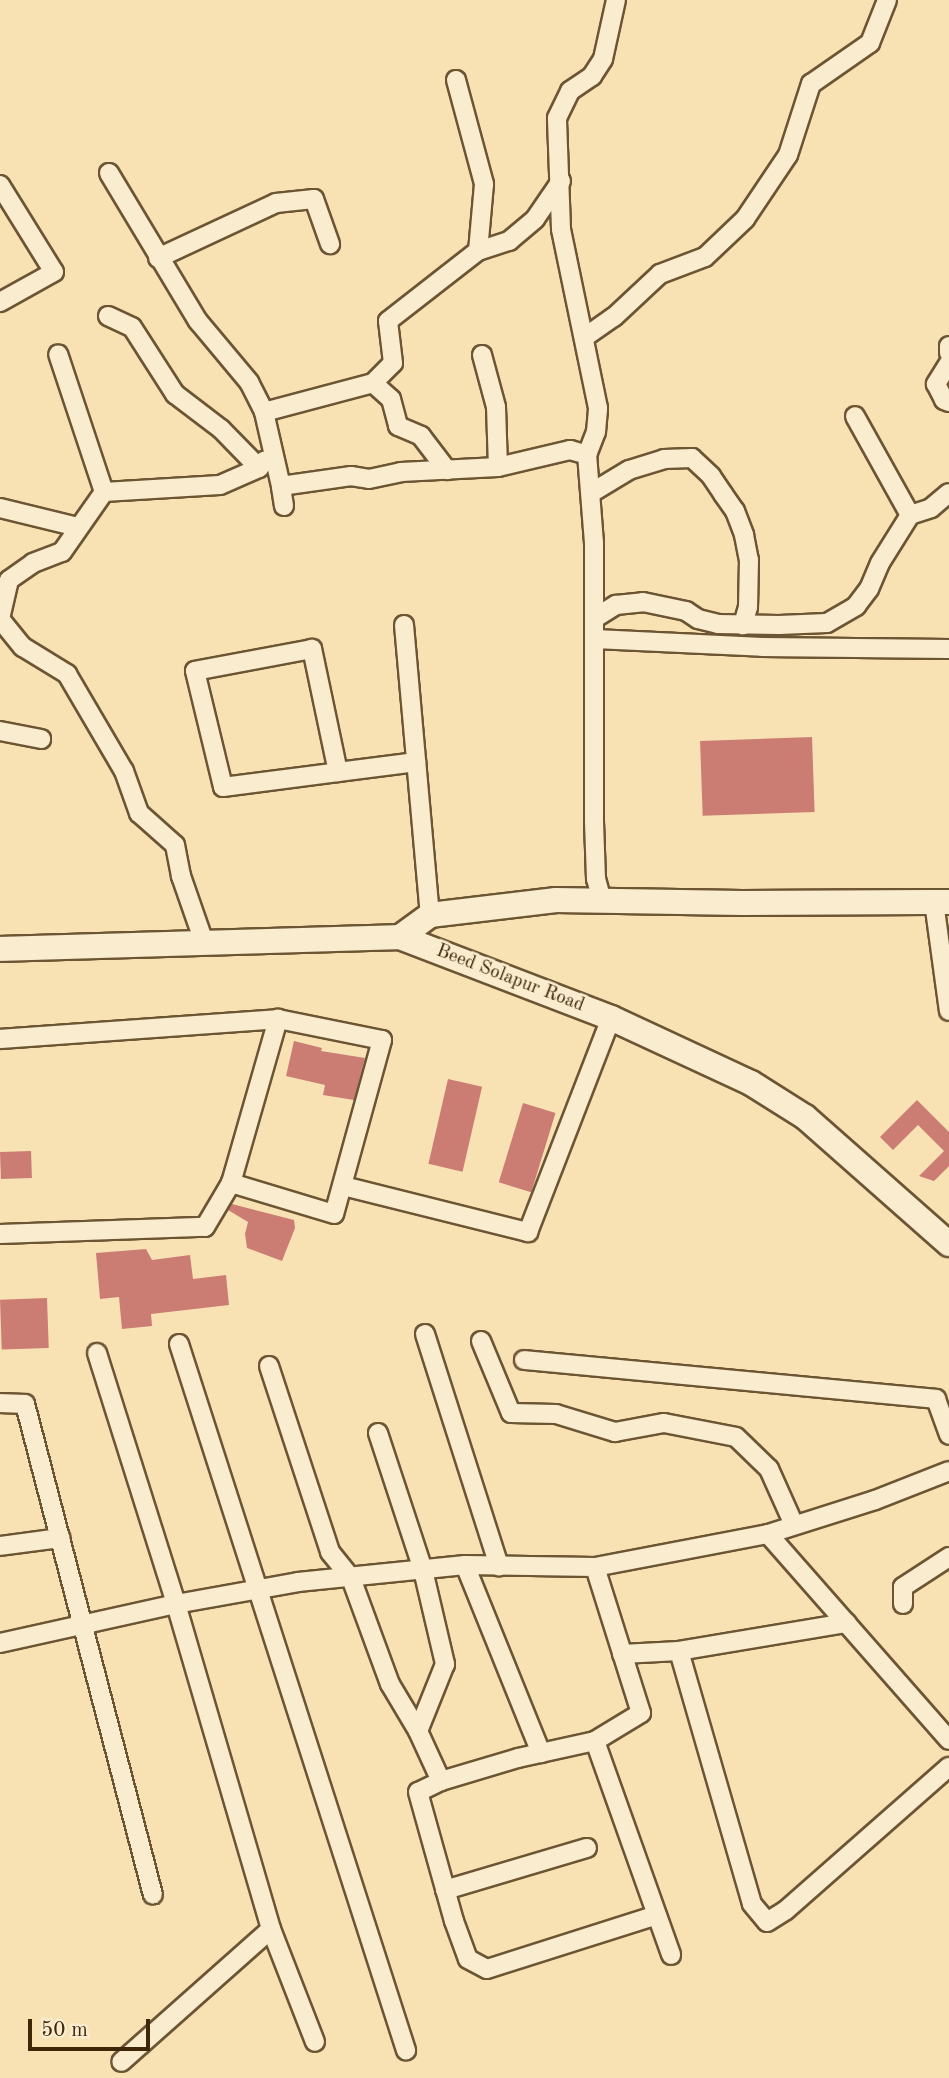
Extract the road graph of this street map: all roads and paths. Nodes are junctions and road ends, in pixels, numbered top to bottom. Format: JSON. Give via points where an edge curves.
{"nodes":[{"id":1,"x":616,"y":0,"type":"edge"},
{"id":2,"x":887,"y":0,"type":"edge"},
{"id":3,"x":456,"y":80,"type":"dead end"},
{"id":4,"x":109,"y":173,"type":"dead end"},
{"id":5,"x":561,"y":181,"type":"junction"},
{"id":6,"x":0,"y":185,"type":"edge"},
{"id":7,"x":330,"y":244,"type":"dead end"},
{"id":8,"x":478,"y":251,"type":"junction"},
{"id":9,"x":158,"y":258,"type":"junction"},
{"id":10,"x":0,"y":302,"type":"edge"},
{"id":11,"x":108,"y":316,"type":"dead end"},
{"id":12,"x":585,"y":337,"type":"junction"},
{"id":13,"x":949,"y":346,"type":"edge"},
{"id":14,"x":949,"y":353,"type":"edge"},
{"id":15,"x":58,"y":354,"type":"dead end"},
{"id":16,"x":482,"y":355,"type":"dead end"},
{"id":17,"x":949,"y":363,"type":"edge"},
{"id":18,"x":373,"y":383,"type":"junction"},
{"id":19,"x":949,"y":402,"type":"edge"},
{"id":20,"x":264,"y":412,"type":"junction"},
{"id":21,"x":855,"y":416,"type":"dead end"},
{"id":22,"x":274,"y":446,"type":"junction"},
{"id":23,"x":587,"y":455,"type":"junction"},
{"id":24,"x":498,"y":467,"type":"junction"},
{"id":25,"x":259,"y":468,"type":"junction"},
{"id":26,"x":447,"y":470,"type":"junction"},
{"id":27,"x":281,"y":486,"type":"junction"},
{"id":28,"x":104,"y":492,"type":"junction"},
{"id":29,"x":591,"y":493,"type":"junction"},
{"id":30,"x":949,"y":493,"type":"edge"},
{"id":31,"x":284,"y":506,"type":"dead end"},
{"id":32,"x":0,"y":508,"type":"edge"},
{"id":33,"x":910,"y":515,"type":"junction"},
{"id":34,"x":78,"y":527,"type":"junction"},
{"id":35,"x":595,"y":618,"type":"junction"},
{"id":36,"x":0,"y":619,"type":"edge"},
{"id":37,"x":404,"y":625,"type":"dead end"},
{"id":38,"x":743,"y":625,"type":"junction"},
{"id":39,"x":595,"y":639,"type":"junction"},
{"id":40,"x":949,"y":649,"type":"edge"},
{"id":41,"x":0,"y":731,"type":"edge"},
{"id":42,"x":41,"y":739,"type":"dead end"},
{"id":43,"x":416,"y":762,"type":"junction"},
{"id":44,"x":338,"y":772,"type":"junction"},
{"id":45,"x":601,"y":901,"type":"junction"},
{"id":46,"x":941,"y":902,"type":"edge"},
{"id":47,"x":429,"y":915,"type":"junction"},
{"id":48,"x":400,"y":937,"type":"junction"},
{"id":49,"x":204,"y":942,"type":"junction"},
{"id":50,"x":0,"y":948,"type":"edge"},
{"id":51,"x":949,"y":1011,"type":"edge"},
{"id":52,"x":611,"y":1018,"type":"junction"},
{"id":53,"x":278,"y":1019,"type":"junction"},
{"id":54,"x":0,"y":1040,"type":"edge"},
{"id":55,"x":231,"y":1183,"type":"junction"},
{"id":56,"x":343,"y":1186,"type":"junction"},
{"id":57,"x":0,"y":1234,"type":"edge"},
{"id":58,"x":949,"y":1244,"type":"edge"},
{"id":59,"x":425,"y":1334,"type":"dead end"},
{"id":60,"x":481,"y":1341,"type":"dead end"},
{"id":61,"x":178,"y":1344,"type":"dead end"},
{"id":62,"x":97,"y":1353,"type":"dead end"},
{"id":63,"x":524,"y":1360,"type":"dead end"},
{"id":64,"x":269,"y":1366,"type":"dead end"},
{"id":65,"x":0,"y":1403,"type":"edge"},
{"id":66,"x":378,"y":1433,"type":"dead end"},
{"id":67,"x":949,"y":1435,"type":"edge"},
{"id":68,"x":949,"y":1471,"type":"edge"},
{"id":69,"x":794,"y":1525,"type":"junction"},
{"id":70,"x":768,"y":1534,"type":"junction"},
{"id":71,"x":60,"y":1538,"type":"junction"},
{"id":72,"x":0,"y":1546,"type":"edge"},
{"id":73,"x":949,"y":1557,"type":"edge"},
{"id":74,"x":465,"y":1565,"type":"junction"},
{"id":75,"x":499,"y":1566,"type":"junction"},
{"id":76,"x":595,"y":1567,"type":"junction"},
{"id":77,"x":423,"y":1570,"type":"junction"},
{"id":78,"x":351,"y":1578,"type":"junction"},
{"id":79,"x":257,"y":1589,"type":"junction"},
{"id":80,"x":176,"y":1604,"type":"junction"},
{"id":81,"x":903,"y":1604,"type":"dead end"},
{"id":82,"x":847,"y":1623,"type":"junction"},
{"id":83,"x":84,"y":1626,"type":"junction"},
{"id":84,"x":0,"y":1643,"type":"edge"},
{"id":85,"x":679,"y":1651,"type":"junction"},
{"id":86,"x":622,"y":1654,"type":"junction"},
{"id":87,"x":418,"y":1731,"type":"junction"},
{"id":88,"x":949,"y":1740,"type":"edge"},
{"id":89,"x":594,"y":1741,"type":"junction"},
{"id":90,"x":541,"y":1753,"type":"junction"},
{"id":91,"x":949,"y":1767,"type":"edge"},
{"id":92,"x":441,"y":1780,"type":"junction"},
{"id":93,"x":587,"y":1848,"type":"dead end"},
{"id":94,"x":445,"y":1890,"type":"junction"},
{"id":95,"x":153,"y":1895,"type":"dead end"},
{"id":96,"x":657,"y":1915,"type":"junction"},
{"id":97,"x":271,"y":1929,"type":"junction"},
{"id":98,"x":671,"y":1955,"type":"dead end"},
{"id":99,"x":315,"y":2042,"type":"dead end"},
{"id":100,"x":406,"y":2050,"type":"dead end"},
{"id":101,"x":121,"y":2062,"type":"dead end"}],
"edges":[{"from":1,"to":5,"type":"street","via":[[603,59],[592,76],[570,91],[557,118]]},
{"from":2,"to":12,"type":"street","via":[[870,43],[811,84],[788,155],[745,219],[705,257],[660,274]]},
{"from":3,"to":8,"type":"street","via":[[484,184]]},
{"from":4,"to":9,"type":"street"},
{"from":5,"to":8,"type":"street","via":[[535,219],[509,241]]},
{"from":5,"to":12,"type":"street","via":[[561,229]]},
{"from":6,"to":10,"type":"street","via":[[54,272]]},
{"from":7,"to":9,"type":"street","via":[[314,199],[276,203]]},
{"from":8,"to":18,"type":"street","via":[[388,321],[393,363]]},
{"from":9,"to":20,"type":"street","via":[[198,321],[249,382]]},
{"from":11,"to":25,"type":"street","via":[[132,327],[175,394]]},
{"from":12,"to":23,"type":"street","via":[[598,408],[596,432]]},
{"from":13,"to":14,"type":"street"},
{"from":15,"to":28,"type":"street"},
{"from":16,"to":24,"type":"street","via":[[496,407]]},
{"from":17,"to":19,"type":"street","via":[[936,384]]},
{"from":18,"to":20,"type":"street"},
{"from":18,"to":26,"type":"street","via":[[391,399],[398,426],[421,436]]},
{"from":20,"to":22,"type":"street"},
{"from":21,"to":33,"type":"street"},
{"from":22,"to":25,"type":"street"},
{"from":22,"to":27,"type":"street"},
{"from":23,"to":24,"type":"street","via":[[570,450]]},
{"from":23,"to":29,"type":"street"},
{"from":24,"to":26,"type":"street"},
{"from":25,"to":28,"type":"street","via":[[219,485]]},
{"from":26,"to":27,"type":"street"},
{"from":27,"to":31,"type":"street"},
{"from":28,"to":34,"type":"street"},
{"from":29,"to":35,"type":"street"},
{"from":29,"to":38,"type":"street","via":[[629,470],[664,459],[692,458],[735,511],[744,535],[749,560]]},
{"from":30,"to":33,"type":"street","via":[[931,508]]},
{"from":32,"to":34,"type":"street"},
{"from":33,"to":38,"type":"street","via":[[869,589],[845,614],[827,623]]},
{"from":34,"to":36,"type":"street","via":[[62,552],[33,563],[9,580]]},
{"from":35,"to":38,"type":"street","via":[[616,605],[643,602],[718,624]]},
{"from":35,"to":39,"type":"street"},
{"from":36,"to":49,"type":"street","via":[[23,647],[66,674],[124,771],[139,813],[175,845]]},
{"from":37,"to":43,"type":"street"},
{"from":39,"to":40,"type":"street"},
{"from":39,"to":45,"type":"street","via":[[594,821]]},
{"from":41,"to":42,"type":"street"},
{"from":43,"to":44,"type":"street"},
{"from":43,"to":47,"type":"street"},
{"from":44,"to":44,"type":"street","via":[[223,787],[195,671],[312,649]]},
{"from":45,"to":46,"type":"main road"},
{"from":45,"to":47,"type":"main road","via":[[556,900]]},
{"from":46,"to":51,"type":"street"},
{"from":47,"to":48,"type":"main road"},
{"from":48,"to":49,"type":"main road","name":"Beed Solapur Road"},
{"from":48,"to":52,"type":"main road","name":"Beed Solapur Road"},
{"from":49,"to":50,"type":"main road","name":"Beed Solapur Road"},
{"from":52,"to":56,"type":"street","via":[[528,1232]]},
{"from":52,"to":58,"type":"main road","name":"Beed Solapur Road","via":[[751,1083],[805,1117]]},
{"from":53,"to":54,"type":"street"},
{"from":53,"to":55,"type":"street"},
{"from":53,"to":56,"type":"street","via":[[382,1040]]},
{"from":55,"to":56,"type":"street","via":[[334,1214]]},
{"from":55,"to":57,"type":"street","via":[[205,1227]]},
{"from":59,"to":75,"type":"street"},
{"from":60,"to":69,"type":"street","via":[[512,1413],[556,1415],[615,1432],[664,1423],[736,1437],[769,1469]]},
{"from":61,"to":79,"type":"street"},
{"from":62,"to":80,"type":"street"},
{"from":63,"to":67,"type":"street","via":[[936,1399]]},
{"from":64,"to":78,"type":"street","via":[[330,1552]]},
{"from":65,"to":71,"type":"street","via":[[25,1404]]},
{"from":66,"to":77,"type":"street"},
{"from":68,"to":69,"type":"street"},
{"from":69,"to":70,"type":"street"},
{"from":70,"to":76,"type":"street"},
{"from":70,"to":82,"type":"street"},
{"from":71,"to":72,"type":"street"},
{"from":71,"to":83,"type":"street"},
{"from":73,"to":81,"type":"street","via":[[903,1587]]},
{"from":74,"to":75,"type":"street"},
{"from":74,"to":77,"type":"street"},
{"from":74,"to":90,"type":"street"},
{"from":75,"to":76,"type":"street"},
{"from":76,"to":86,"type":"street"},
{"from":77,"to":78,"type":"street"},
{"from":77,"to":87,"type":"street","via":[[445,1664]]},
{"from":78,"to":79,"type":"street"},
{"from":78,"to":87,"type":"street","via":[[390,1684]]},
{"from":79,"to":80,"type":"street"},
{"from":79,"to":100,"type":"street"},
{"from":80,"to":83,"type":"street"},
{"from":80,"to":97,"type":"street"},
{"from":82,"to":85,"type":"street"},
{"from":82,"to":88,"type":"street"},
{"from":83,"to":84,"type":"street"},
{"from":83,"to":95,"type":"street"},
{"from":85,"to":86,"type":"street"},
{"from":85,"to":91,"type":"street","via":[[752,1904],[767,1922]]},
{"from":86,"to":89,"type":"street","via":[[641,1713]]},
{"from":87,"to":92,"type":"street"},
{"from":89,"to":90,"type":"street"},
{"from":89,"to":96,"type":"street"},
{"from":90,"to":92,"type":"street"},
{"from":92,"to":94,"type":"street","via":[[418,1792]]},
{"from":93,"to":94,"type":"street"},
{"from":94,"to":96,"type":"street","via":[[468,1959],[487,1969]]},
{"from":96,"to":98,"type":"street"},
{"from":97,"to":99,"type":"street"},
{"from":97,"to":101,"type":"street"}]}
